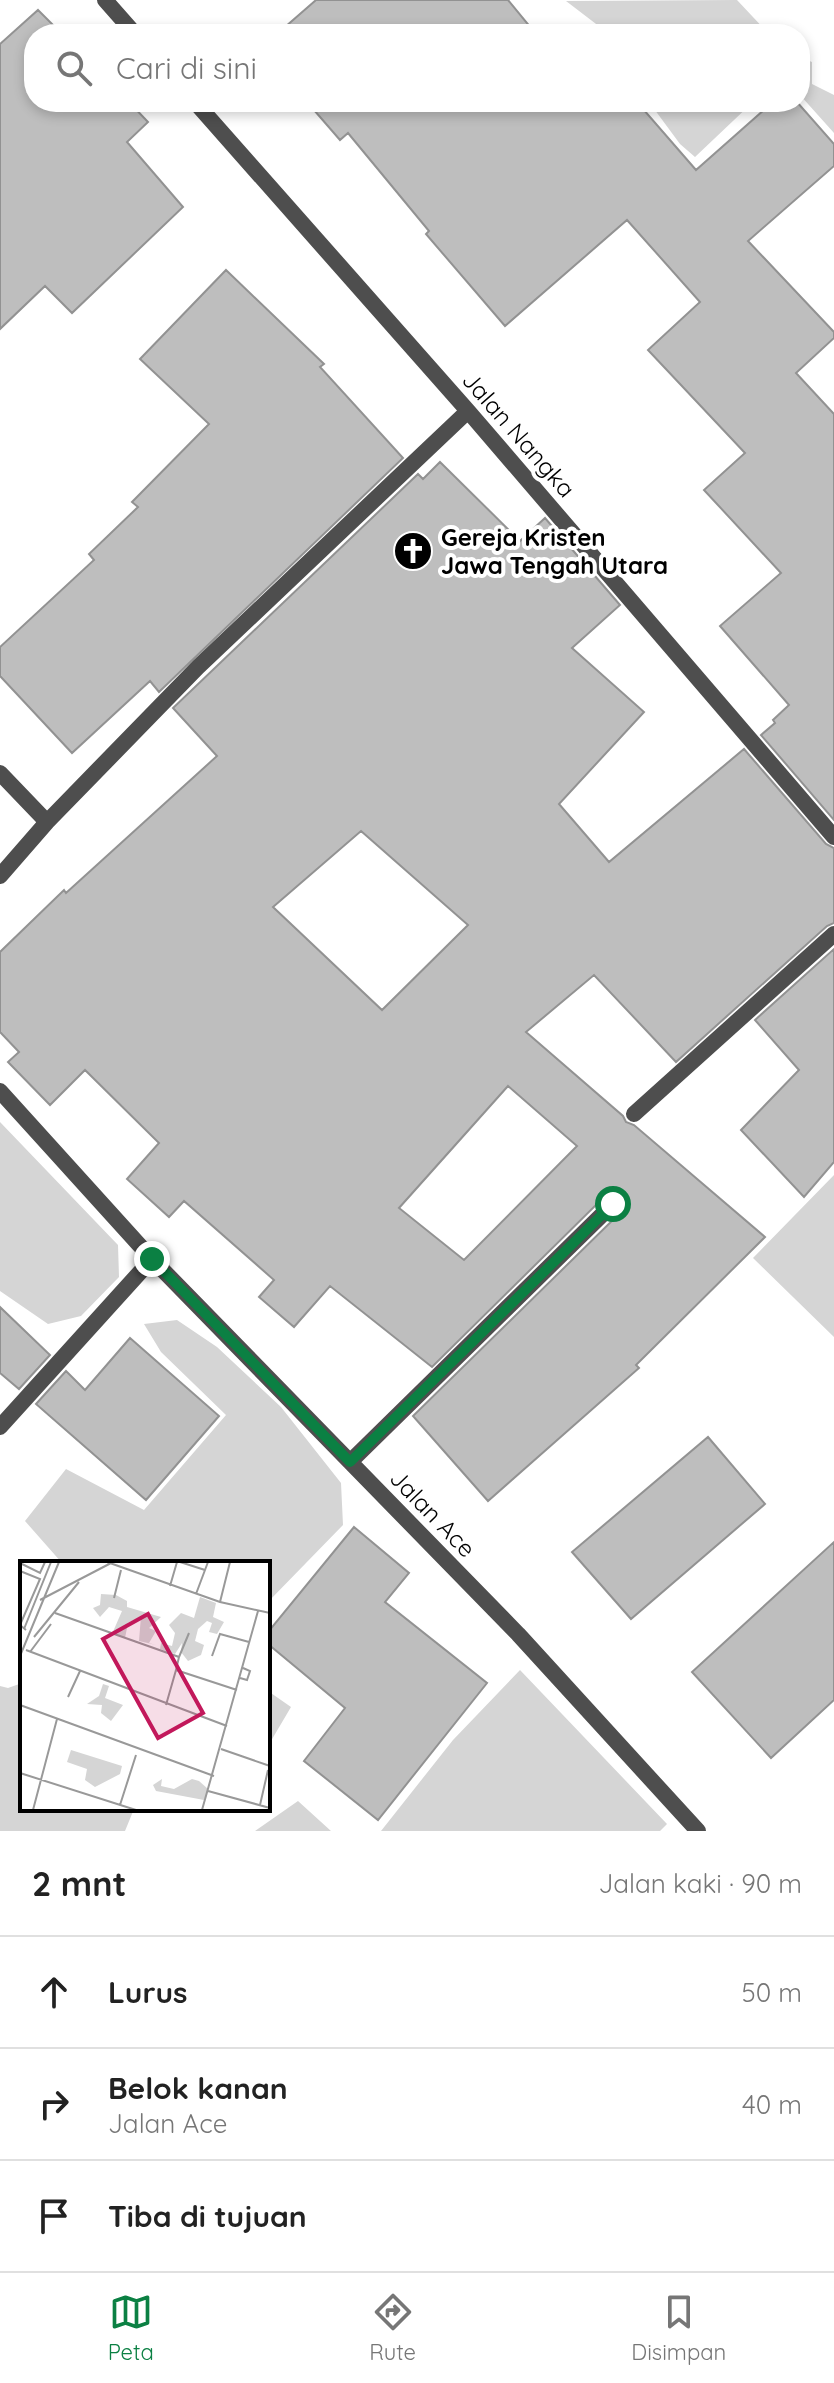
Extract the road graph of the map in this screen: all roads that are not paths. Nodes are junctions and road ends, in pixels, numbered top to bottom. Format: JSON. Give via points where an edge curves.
{"nodes":[{"id":1,"x":105,"y":0,"type":"edge"},
{"id":2,"x":126,"y":24,"type":"edge"},
{"id":3,"x":204,"y":112,"type":"edge"},
{"id":4,"x":468,"y":411,"type":"junction"},
{"id":5,"x":0,"y":773,"type":"edge"},
{"id":6,"x":47,"y":822,"type":"junction"},
{"id":7,"x":834,"y":837,"type":"edge"},
{"id":8,"x":0,"y":876,"type":"edge"},
{"id":9,"x":834,"y":934,"type":"edge"},
{"id":10,"x":0,"y":1091,"type":"edge"},
{"id":11,"x":634,"y":1114,"type":"dead end"},
{"id":12,"x":613,"y":1204,"type":"dead end"},
{"id":13,"x":152,"y":1259,"type":"junction"},
{"id":14,"x":0,"y":1427,"type":"edge"},
{"id":15,"x":350,"y":1462,"type":"junction"},
{"id":16,"x":698,"y":1831,"type":"edge"}],
"edges":[{"from":1,"to":2,"type":"street"},
{"from":3,"to":4,"type":"street","name":"Jalan Nangka"},
{"from":4,"to":6,"type":"street","via":[[198,667]]},
{"from":4,"to":7,"type":"street","name":"Jalan Nangka"},
{"from":5,"to":6,"type":"street"},
{"from":6,"to":8,"type":"street"},
{"from":9,"to":11,"type":"street"},
{"from":10,"to":13,"type":"street","name":"Jalan Ace"},
{"from":12,"to":15,"type":"street"},
{"from":13,"to":14,"type":"street"},
{"from":13,"to":15,"type":"street","name":"Jalan Ace"},
{"from":15,"to":16,"type":"street","name":"Jalan Ace","via":[[518,1634]]}]}
